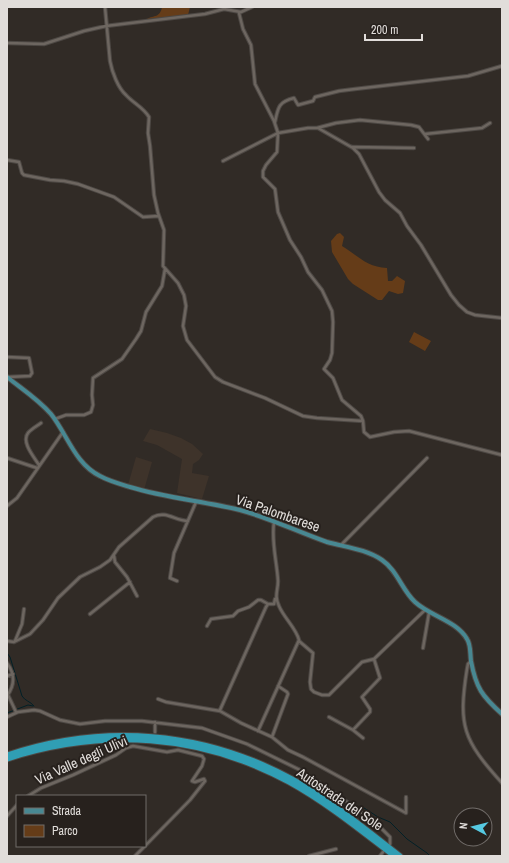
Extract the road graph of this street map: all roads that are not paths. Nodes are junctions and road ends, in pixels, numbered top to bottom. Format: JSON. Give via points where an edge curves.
{"nodes":[{"id":1,"x":105,"y":7,"type":"edge"},
{"id":2,"x":252,"y":7,"type":"edge"},
{"id":3,"x":229,"y":9,"type":"edge"},
{"id":4,"x":239,"y":13,"type":"junction"},
{"id":5,"x":106,"y":26,"type":"junction"},
{"id":6,"x":7,"y":43,"type":"edge"},
{"id":7,"x":502,"y":66,"type":"edge"},
{"id":8,"x":275,"y":123,"type":"junction"},
{"id":9,"x":490,"y":123,"type":"dead end"},
{"id":10,"x":317,"y":128,"type":"junction"},
{"id":11,"x":278,"y":133,"type":"junction"},
{"id":12,"x":424,"y":133,"type":"junction"},
{"id":13,"x":428,"y":139,"type":"dead end"},
{"id":14,"x":352,"y":147,"type":"junction"},
{"id":15,"x":414,"y":148,"type":"dead end"},
{"id":16,"x":7,"y":160,"type":"edge"},
{"id":17,"x":223,"y":160,"type":"dead end"},
{"id":18,"x":159,"y":216,"type":"junction"},
{"id":19,"x":165,"y":270,"type":"junction"},
{"id":20,"x":502,"y":318,"type":"edge"},
{"id":21,"x":7,"y":357,"type":"edge"},
{"id":22,"x":8,"y":377,"type":"edge"},
{"id":23,"x":55,"y":419,"type":"junction"},
{"id":24,"x":362,"y":420,"type":"junction"},
{"id":25,"x":41,"y":423,"type":"dead end"},
{"id":26,"x":63,"y":432,"type":"junction"},
{"id":27,"x":502,"y":455,"type":"edge"},
{"id":28,"x":7,"y":458,"type":"edge"},
{"id":29,"x":427,"y":458,"type":"dead end"},
{"id":30,"x":38,"y":467,"type":"junction"},
{"id":31,"x":196,"y":502,"type":"junction"},
{"id":32,"x":7,"y":506,"type":"edge"},
{"id":33,"x":188,"y":521,"type":"junction"},
{"id":34,"x":274,"y":522,"type":"junction"},
{"id":35,"x":341,"y":546,"type":"junction"},
{"id":36,"x":114,"y":556,"type":"junction"},
{"id":37,"x":177,"y":581,"type":"dead end"},
{"id":38,"x":130,"y":582,"type":"junction"},
{"id":39,"x":137,"y":596,"type":"dead end"},
{"id":40,"x":276,"y":596,"type":"junction"},
{"id":41,"x":268,"y":604,"type":"junction"},
{"id":42,"x":24,"y":609,"type":"dead end"},
{"id":43,"x":427,"y":612,"type":"junction"},
{"id":44,"x":90,"y":614,"type":"dead end"},
{"id":45,"x":207,"y":626,"type":"dead end"},
{"id":46,"x":7,"y":641,"type":"edge"},
{"id":47,"x":14,"y":641,"type":"junction"},
{"id":48,"x":299,"y":641,"type":"junction"},
{"id":49,"x":424,"y":648,"type":"dead end"},
{"id":50,"x":374,"y":660,"type":"junction"},
{"id":51,"x":471,"y":661,"type":"junction"},
{"id":52,"x":7,"y":663,"type":"edge"},
{"id":53,"x":13,"y":674,"type":"junction"},
{"id":54,"x":7,"y":676,"type":"edge"},
{"id":55,"x":278,"y":686,"type":"junction"},
{"id":56,"x":8,"y":696,"type":"edge"},
{"id":57,"x":158,"y":699,"type":"dead end"},
{"id":58,"x":220,"y":710,"type":"junction"},
{"id":59,"x":16,"y":712,"type":"junction"},
{"id":60,"x":502,"y":714,"type":"edge"},
{"id":61,"x":7,"y":717,"type":"edge"},
{"id":62,"x":329,"y":717,"type":"dead end"},
{"id":63,"x":155,"y":722,"type":"junction"},
{"id":64,"x":258,"y":730,"type":"junction"},
{"id":65,"x":353,"y":730,"type":"junction"},
{"id":66,"x":155,"y":732,"type":"dead end"},
{"id":67,"x":272,"y":737,"type":"junction"},
{"id":68,"x":362,"y":738,"type":"dead end"},
{"id":69,"x":154,"y":744,"type":"dead end"},
{"id":70,"x":153,"y":750,"type":"junction"},
{"id":71,"x":7,"y":755,"type":"edge"},
{"id":72,"x":7,"y":759,"type":"edge"},
{"id":73,"x":502,"y":783,"type":"edge"},
{"id":74,"x":30,"y":795,"type":"edge"},
{"id":75,"x":406,"y":797,"type":"dead end"},
{"id":76,"x":16,"y":807,"type":"edge"},
{"id":77,"x":7,"y":816,"type":"edge"},
{"id":78,"x":390,"y":844,"type":"dead end"},
{"id":79,"x":146,"y":845,"type":"edge"},
{"id":80,"x":144,"y":847,"type":"edge"},
{"id":81,"x":336,"y":849,"type":"dead end"},
{"id":82,"x":383,"y":852,"type":"dead end"},
{"id":83,"x":135,"y":856,"type":"edge"},
{"id":84,"x":309,"y":856,"type":"edge"},
{"id":85,"x":380,"y":856,"type":"edge"},
{"id":86,"x":394,"y":856,"type":"edge"},
{"id":87,"x":400,"y":856,"type":"edge"}],
"edges":[{"from":1,"to":5,"type":"street"},
{"from":2,"to":4,"type":"street"},
{"from":3,"to":4,"type":"street"},
{"from":3,"to":5,"type":"street"},
{"from":4,"to":8,"type":"street","via":[[251,45],[255,84]]},
{"from":5,"to":6,"type":"street","via":[[43,45]]},
{"from":5,"to":18,"type":"street","via":[[111,65],[118,83],[125,95],[149,117],[148,133],[154,194]]},
{"from":7,"to":8,"type":"street","via":[[468,76],[339,91],[314,97],[313,101],[298,105],[294,98],[284,100]]},
{"from":8,"to":11,"type":"street"},
{"from":9,"to":12,"type":"street","via":[[482,128]]},
{"from":10,"to":11,"type":"street"},
{"from":10,"to":12,"type":"street","via":[[339,122],[366,120],[414,125]]},
{"from":10,"to":14,"type":"street"},
{"from":11,"to":17,"type":"street"},
{"from":11,"to":24,"type":"street","via":[[277,152],[266,164],[263,176],[275,189],[278,210],[291,242],[331,307],[332,350],[324,370],[333,378],[341,398]]},
{"from":12,"to":13,"type":"street"},
{"from":14,"to":15,"type":"street"},
{"from":14,"to":20,"type":"street","via":[[358,153],[380,194],[400,213],[458,304],[474,314]]},
{"from":16,"to":18,"type":"street","via":[[19,162],[24,175],[76,183],[113,196],[144,217]]},
{"from":18,"to":19,"type":"street","via":[[164,230]]},
{"from":19,"to":23,"type":"street","via":[[163,285],[145,312],[137,338],[122,359],[93,378],[94,405],[91,411],[86,415],[66,415]]},
{"from":19,"to":24,"type":"street","via":[[178,283],[185,296],[184,326],[187,340],[215,377],[303,416]]},
{"from":21,"to":22,"type":"street","via":[[29,358],[32,373],[30,376]]},
{"from":22,"to":23,"type":"main road","name":"Via Palombarese","via":[[39,402]]},
{"from":23,"to":26,"type":"main road","name":"Via Palombarese"},
{"from":24,"to":27,"type":"street","via":[[363,431],[370,437],[395,432],[412,432]]},
{"from":25,"to":30,"type":"street","via":[[28,433],[26,439]]},
{"from":26,"to":30,"type":"street"},
{"from":26,"to":31,"type":"main road","name":"Via Palombarese","via":[[83,462],[100,477],[156,494]]},
{"from":28,"to":30,"type":"street"},
{"from":29,"to":35,"type":"street"},
{"from":30,"to":32,"type":"street","via":[[17,498]]},
{"from":31,"to":33,"type":"street"},
{"from":31,"to":34,"type":"main road","name":"Via Palombarese","via":[[242,511]]},
{"from":33,"to":36,"type":"street","via":[[164,514],[156,516],[119,546]]},
{"from":33,"to":37,"type":"street","via":[[172,558],[170,578]]},
{"from":34,"to":35,"type":"main road","name":"Via Palombarese"},
{"from":34,"to":40,"type":"street","via":[[273,539],[278,582]]},
{"from":35,"to":43,"type":"main road","name":"Via Palombarese","via":[[383,560],[412,599]]},
{"from":36,"to":38,"type":"street","via":[[115,562]]},
{"from":36,"to":47,"type":"street","via":[[102,566],[80,577],[58,598],[31,633]]},
{"from":38,"to":39,"type":"street"},
{"from":38,"to":44,"type":"street"},
{"from":40,"to":41,"type":"street","via":[[274,604]]},
{"from":40,"to":48,"type":"street"},
{"from":41,"to":45,"type":"street","via":[[258,600],[233,616],[211,619]]},
{"from":41,"to":58,"type":"street"},
{"from":42,"to":47,"type":"street"},
{"from":43,"to":49,"type":"street"},
{"from":43,"to":50,"type":"street"},
{"from":43,"to":51,"type":"main road","name":"Via Palombarese","via":[[463,633],[470,644]]},
{"from":46,"to":47,"type":"street"},
{"from":48,"to":50,"type":"street","via":[[313,654],[311,689],[324,696],[329,695],[363,661]]},
{"from":48,"to":55,"type":"street"},
{"from":50,"to":65,"type":"street","via":[[380,678],[362,697],[371,712]]},
{"from":51,"to":60,"type":"main road","name":"Via Palombarese","via":[[480,692]]},
{"from":51,"to":73,"type":"street","via":[[465,679],[462,709],[464,727],[479,756]]},
{"from":52,"to":53,"type":"street"},
{"from":53,"to":54,"type":"street"},
{"from":53,"to":56,"type":"street","via":[[13,684]]},
{"from":55,"to":64,"type":"street"},
{"from":55,"to":67,"type":"street","via":[[288,694]]},
{"from":56,"to":59,"type":"street"},
{"from":57,"to":58,"type":"street"},
{"from":58,"to":64,"type":"street"},
{"from":59,"to":61,"type":"street"},
{"from":59,"to":63,"type":"street","via":[[36,710],[59,720],[83,724],[106,721]]},
{"from":62,"to":65,"type":"street"},
{"from":63,"to":66,"type":"street"},
{"from":63,"to":78,"type":"street","via":[[203,729],[247,744],[283,761],[361,812],[390,837]]},
{"from":64,"to":67,"type":"street"},
{"from":65,"to":68,"type":"street"},
{"from":67,"to":75,"type":"street","via":[[290,752],[406,813]]},
{"from":69,"to":70,"type":"street"},
{"from":70,"to":74,"type":"street","name":"Via Valle degli Ulivi","via":[[136,746],[126,748]]},
{"from":70,"to":79,"type":"street","name":"Via Valle degli Ulivi","via":[[178,750],[202,756],[202,765],[192,781],[205,780],[190,800]]},
{"from":71,"to":87,"type":"highway","name":"Autostrada del Sole","via":[[60,741],[122,735],[151,736],[201,744],[234,753],[292,779],[345,814]]},
{"from":72,"to":86,"type":"highway","name":"Autostrada del Sole","via":[[60,745],[107,740],[150,740],[201,748],[233,757],[290,782]]},
{"from":76,"to":77,"type":"street"},
{"from":80,"to":83,"type":"street","name":"Via Valle degli Ulivi"},
{"from":81,"to":84,"type":"street"},
{"from":82,"to":85,"type":"street"}]}
